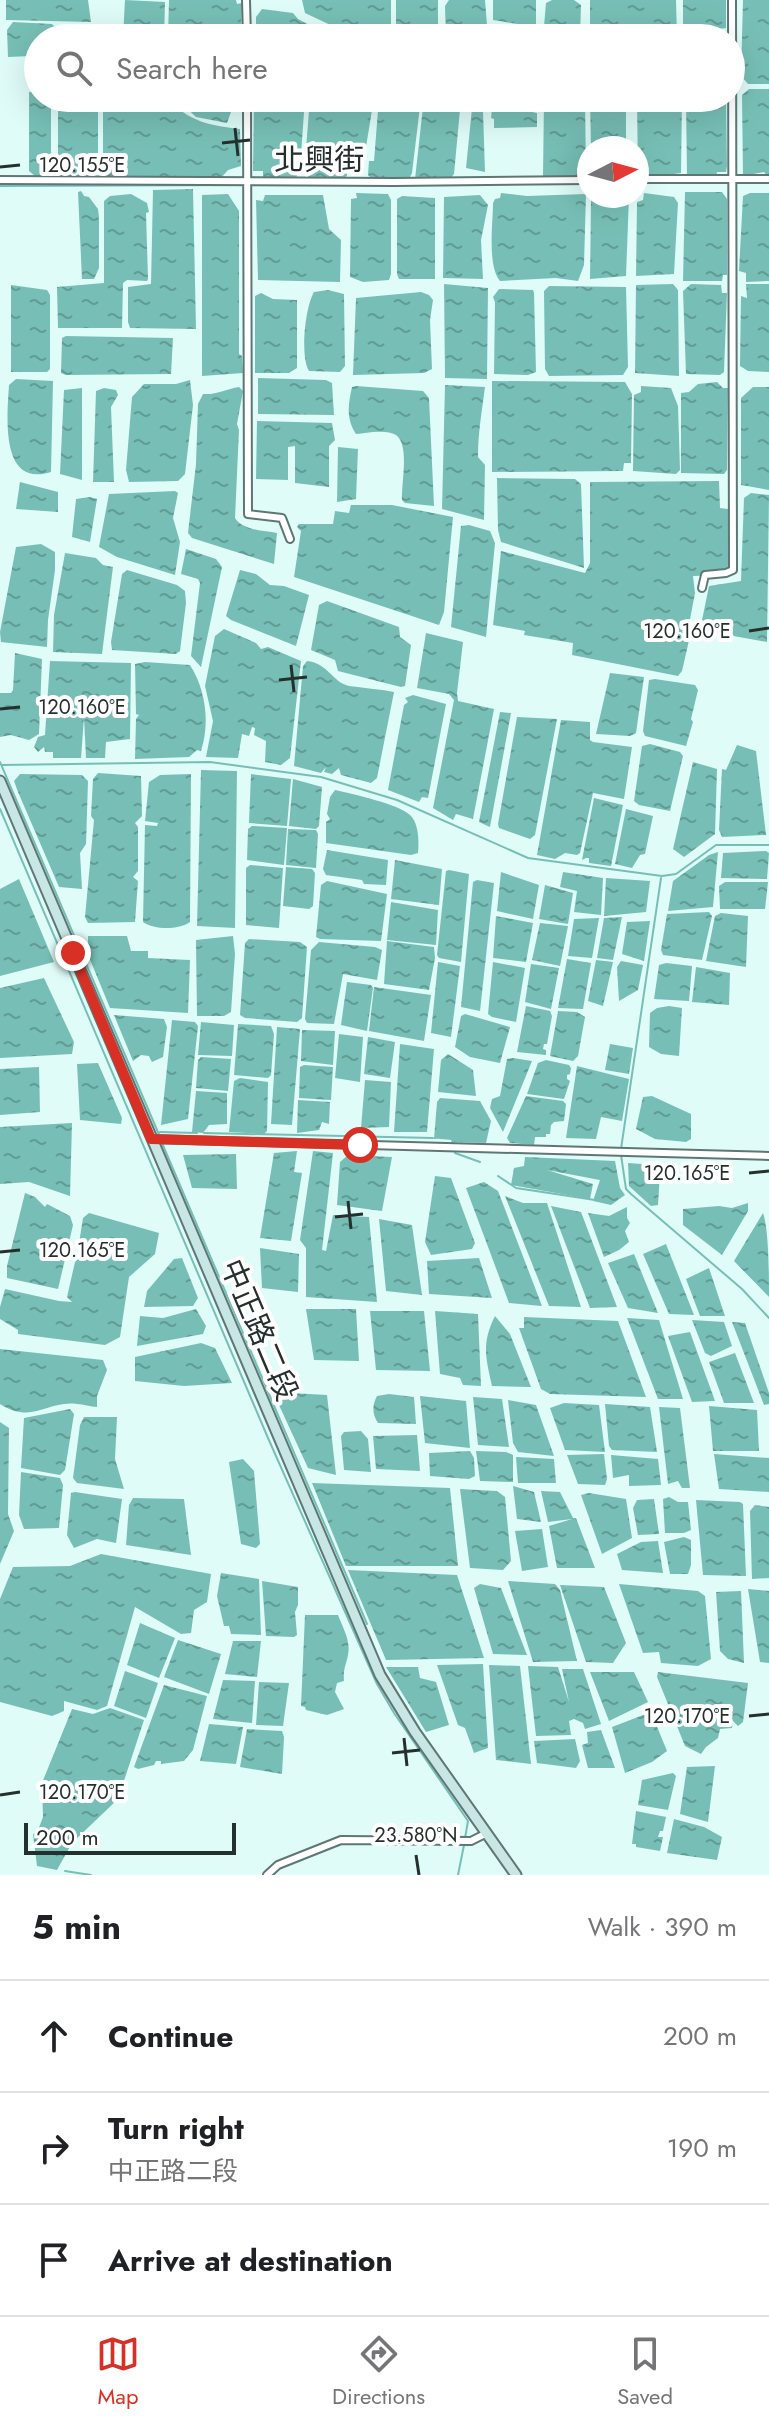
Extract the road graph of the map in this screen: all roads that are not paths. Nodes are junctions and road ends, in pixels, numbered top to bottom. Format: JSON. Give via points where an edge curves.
{"nodes":[{"id":1,"x":246,"y":0,"type":"edge"},
{"id":2,"x":732,"y":0,"type":"edge"},
{"id":3,"x":247,"y":24,"type":"edge"},
{"id":4,"x":732,"y":24,"type":"edge"},
{"id":5,"x":247,"y":112,"type":"edge"},
{"id":6,"x":731,"y":112,"type":"edge"},
{"id":7,"x":649,"y":179,"type":"edge"},
{"id":8,"x":731,"y":179,"type":"junction"},
{"id":9,"x":769,"y":179,"type":"edge"},
{"id":10,"x":0,"y":180,"type":"edge"},
{"id":11,"x":577,"y":180,"type":"edge"},
{"id":12,"x":247,"y":182,"type":"junction"},
{"id":13,"x":290,"y":539,"type":"dead end"},
{"id":14,"x":702,"y":588,"type":"dead end"},
{"id":15,"x":0,"y":781,"type":"edge"},
{"id":16,"x":151,"y":1139,"type":"junction"},
{"id":17,"x":769,"y":1156,"type":"edge"},
{"id":18,"x":487,"y":1833,"type":"junction"},
{"id":19,"x":267,"y":1875,"type":"edge"},
{"id":20,"x":516,"y":1875,"type":"edge"}],
"edges":[{"from":1,"to":3,"type":"street"},
{"from":2,"to":4,"type":"street"},
{"from":5,"to":12,"type":"street"},
{"from":6,"to":8,"type":"street"},
{"from":7,"to":8,"type":"street"},
{"from":8,"to":9,"type":"street"},
{"from":8,"to":14,"type":"street","via":[[733,570],[705,575]]},
{"from":10,"to":12,"type":"street","name":"北興街"},
{"from":11,"to":12,"type":"street","name":"北興街"},
{"from":12,"to":13,"type":"street","via":[[248,514],[282,518]]},
{"from":15,"to":16,"type":"main road","name":"中正路二段"},
{"from":16,"to":17,"type":"street"},
{"from":16,"to":18,"type":"main road","name":"中正路二段","via":[[380,1675]]},
{"from":18,"to":19,"type":"street","via":[[471,1841],[341,1840],[278,1865]]},
{"from":18,"to":20,"type":"main road","name":"中正路二段"}]}
